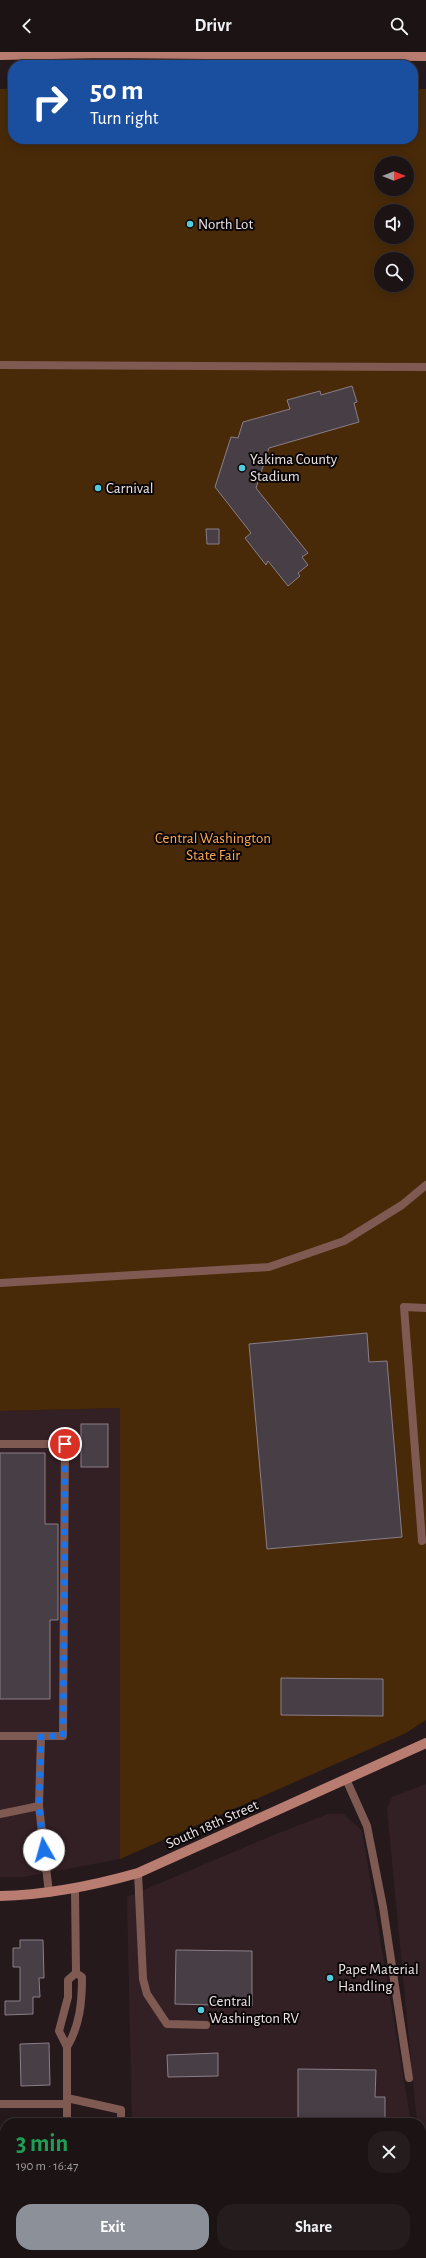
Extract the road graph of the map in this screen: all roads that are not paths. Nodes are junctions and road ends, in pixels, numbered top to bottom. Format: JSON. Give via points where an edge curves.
{"nodes":[{"id":1,"x":223,"y":53,"type":"edge"},
{"id":2,"x":0,"y":55,"type":"edge"},
{"id":3,"x":426,"y":56,"type":"edge"},
{"id":4,"x":0,"y":365,"type":"edge"},
{"id":5,"x":426,"y":367,"type":"edge"},
{"id":6,"x":426,"y":1185,"type":"edge"},
{"id":7,"x":0,"y":1283,"type":"edge"},
{"id":8,"x":426,"y":1308,"type":"edge"},
{"id":9,"x":0,"y":1444,"type":"edge"},
{"id":10,"x":422,"y":1541,"type":"dead end"},
{"id":11,"x":0,"y":1736,"type":"edge"},
{"id":12,"x":41,"y":1736,"type":"junction"},
{"id":13,"x":426,"y":1743,"type":"edge"},
{"id":14,"x":346,"y":1779,"type":"junction"},
{"id":15,"x":39,"y":1806,"type":"junction"},
{"id":16,"x":0,"y":1814,"type":"edge"},
{"id":17,"x":138,"y":1873,"type":"junction"},
{"id":18,"x":75,"y":1889,"type":"junction"},
{"id":19,"x":49,"y":1893,"type":"junction"},
{"id":20,"x":0,"y":1896,"type":"edge"},
{"id":21,"x":76,"y":1973,"type":"junction"},
{"id":22,"x":206,"y":2025,"type":"dead end"},
{"id":23,"x":67,"y":2047,"type":"junction"},
{"id":24,"x":409,"y":2078,"type":"dead end"},
{"id":25,"x":67,"y":2101,"type":"junction"},
{"id":26,"x":0,"y":2104,"type":"edge"},
{"id":27,"x":67,"y":2118,"type":"edge"},
{"id":28,"x":121,"y":2118,"type":"edge"}],
"edges":[{"from":1,"to":2,"type":"street"},
{"from":1,"to":3,"type":"street"},
{"from":4,"to":5,"type":"lane"},
{"from":6,"to":7,"type":"lane","via":[[402,1205],[344,1241],[268,1266]]},
{"from":8,"to":10,"type":"lane","via":[[404,1307]]},
{"from":9,"to":12,"type":"lane","via":[[65,1444],[63,1736]]},
{"from":11,"to":12,"type":"lane"},
{"from":12,"to":15,"type":"lane"},
{"from":13,"to":14,"type":"street","name":"South 18th Street"},
{"from":14,"to":17,"type":"street","name":"South 18th Street"},
{"from":14,"to":24,"type":"lane","via":[[367,1826],[384,1907]]},
{"from":15,"to":16,"type":"lane"},
{"from":15,"to":19,"type":"lane"},
{"from":17,"to":18,"type":"street","name":"South 18th Street"},
{"from":17,"to":22,"type":"lane","via":[[143,1979],[148,1994],[167,2024]]},
{"from":18,"to":19,"type":"street","name":"South 18th Street"},
{"from":18,"to":21,"type":"lane"},
{"from":19,"to":20,"type":"street","name":"South 18th Street"},
{"from":21,"to":23,"type":"lane","via":[[82,1977],[82,2003],[74,2035]]},
{"from":21,"to":23,"type":"lane","via":[[68,1980],[68,1997],[59,2031]]},
{"from":23,"to":25,"type":"lane"},
{"from":25,"to":26,"type":"lane"},
{"from":25,"to":27,"type":"lane"},
{"from":25,"to":28,"type":"lane","via":[[121,2110]]}]}
